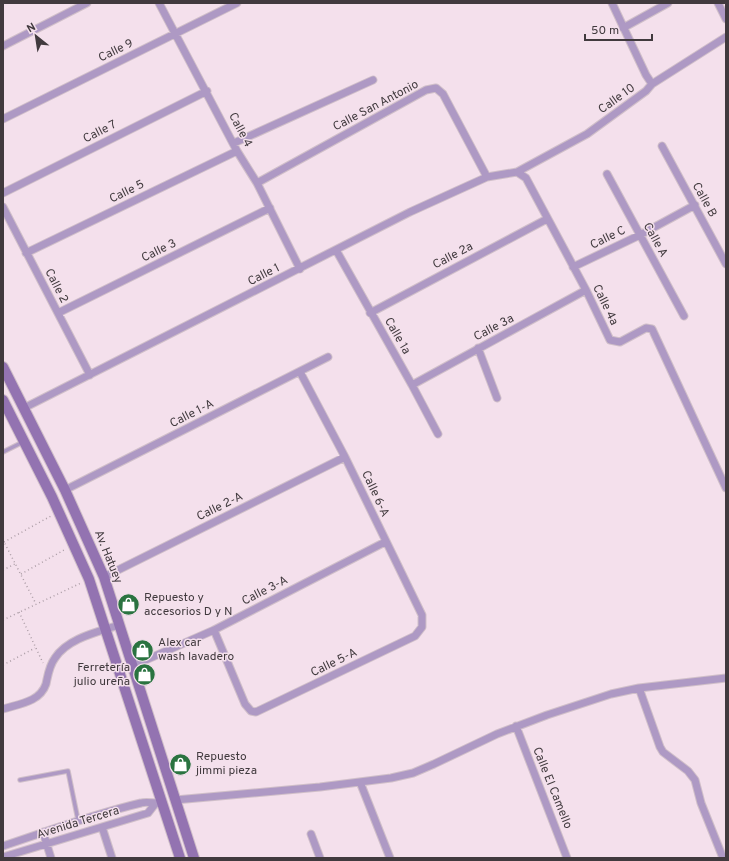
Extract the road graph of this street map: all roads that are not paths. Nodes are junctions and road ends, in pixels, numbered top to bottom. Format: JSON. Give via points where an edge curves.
{"nodes":[{"id":1,"x":87,"y":3,"type":"edge"},
{"id":2,"x":159,"y":3,"type":"edge"},
{"id":3,"x":237,"y":3,"type":"edge"},
{"id":4,"x":612,"y":3,"type":"edge"},
{"id":5,"x":668,"y":3,"type":"edge"},
{"id":6,"x":718,"y":3,"type":"edge"},
{"id":7,"x":726,"y":19,"type":"edge"},
{"id":8,"x":623,"y":28,"type":"junction"},
{"id":9,"x":176,"y":34,"type":"junction"},
{"id":10,"x":726,"y":37,"type":"edge"},
{"id":11,"x":3,"y":46,"type":"edge"},
{"id":12,"x":373,"y":80,"type":"dead end"},
{"id":13,"x":652,"y":84,"type":"junction"},
{"id":14,"x":207,"y":91,"type":"junction"},
{"id":15,"x":3,"y":118,"type":"edge"},
{"id":16,"x":234,"y":143,"type":"junction"},
{"id":17,"x":662,"y":146,"type":"dead end"},
{"id":18,"x":237,"y":151,"type":"junction"},
{"id":19,"x":517,"y":172,"type":"junction"},
{"id":20,"x":607,"y":174,"type":"dead end"},
{"id":21,"x":487,"y":177,"type":"junction"},
{"id":22,"x":256,"y":183,"type":"junction"},
{"id":23,"x":3,"y":193,"type":"edge"},
{"id":24,"x":695,"y":205,"type":"junction"},
{"id":25,"x":3,"y":207,"type":"edge"},
{"id":26,"x":270,"y":208,"type":"junction"},
{"id":27,"x":547,"y":219,"type":"junction"},
{"id":28,"x":640,"y":235,"type":"junction"},
{"id":29,"x":336,"y":250,"type":"junction"},
{"id":30,"x":26,"y":253,"type":"junction"},
{"id":31,"x":726,"y":264,"type":"edge"},
{"id":32,"x":573,"y":267,"type":"junction"},
{"id":33,"x":300,"y":269,"type":"junction"},
{"id":34,"x":586,"y":290,"type":"junction"},
{"id":35,"x":58,"y":313,"type":"junction"},
{"id":36,"x":370,"y":313,"type":"junction"},
{"id":37,"x":684,"y":316,"type":"dead end"},
{"id":38,"x":478,"y":348,"type":"junction"},
{"id":39,"x":328,"y":357,"type":"dead end"},
{"id":40,"x":3,"y":367,"type":"edge"},
{"id":41,"x":300,"y":372,"type":"junction"},
{"id":42,"x":90,"y":375,"type":"junction"},
{"id":43,"x":412,"y":384,"type":"junction"},
{"id":44,"x":497,"y":398,"type":"dead end"},
{"id":45,"x":3,"y":400,"type":"edge"},
{"id":46,"x":24,"y":408,"type":"junction"},
{"id":47,"x":438,"y":434,"type":"dead end"},
{"id":48,"x":24,"y":441,"type":"junction"},
{"id":49,"x":3,"y":452,"type":"edge"},
{"id":50,"x":345,"y":457,"type":"junction"},
{"id":51,"x":726,"y":488,"type":"edge"},
{"id":52,"x":66,"y":490,"type":"junction"},
{"id":53,"x":385,"y":542,"type":"junction"},
{"id":54,"x":104,"y":577,"type":"junction"},
{"id":55,"x":119,"y":625,"type":"junction"},
{"id":56,"x":422,"y":627,"type":"joint"},
{"id":57,"x":106,"y":629,"type":"junction"},
{"id":58,"x":214,"y":630,"type":"junction"},
{"id":59,"x":132,"y":666,"type":"junction"},
{"id":60,"x":726,"y":678,"type":"edge"},
{"id":61,"x":639,"y":688,"type":"junction"},
{"id":62,"x":3,"y":709,"type":"edge"},
{"id":63,"x":516,"y":726,"type":"junction"},
{"id":64,"x":20,"y":780,"type":"dead end"},
{"id":65,"x":360,"y":782,"type":"junction"},
{"id":66,"x":175,"y":800,"type":"junction"},
{"id":67,"x":159,"y":804,"type":"junction"},
{"id":68,"x":78,"y":820,"type":"junction"},
{"id":69,"x":102,"y":827,"type":"junction"},
{"id":70,"x":43,"y":832,"type":"junction"},
{"id":71,"x":311,"y":834,"type":"dead end"},
{"id":72,"x":46,"y":843,"type":"junction"},
{"id":73,"x":3,"y":846,"type":"edge"},
{"id":74,"x":3,"y":858,"type":"edge"},
{"id":75,"x":51,"y":858,"type":"edge"},
{"id":76,"x":112,"y":858,"type":"edge"},
{"id":77,"x":180,"y":858,"type":"edge"},
{"id":78,"x":194,"y":858,"type":"edge"},
{"id":79,"x":320,"y":858,"type":"edge"},
{"id":80,"x":390,"y":858,"type":"edge"},
{"id":81,"x":567,"y":858,"type":"edge"},
{"id":82,"x":723,"y":858,"type":"edge"}],
"edges":[{"from":1,"to":11,"type":"street"},
{"from":2,"to":9,"type":"street","name":"Calle 4"},
{"from":3,"to":9,"type":"street","name":"Calle 9"},
{"from":4,"to":8,"type":"street"},
{"from":5,"to":8,"type":"street"},
{"from":6,"to":7,"type":"street"},
{"from":8,"to":13,"type":"street"},
{"from":9,"to":14,"type":"street","name":"Calle 4"},
{"from":9,"to":15,"type":"street","name":"Calle 9"},
{"from":10,"to":13,"type":"street","name":"Calle 10"},
{"from":12,"to":16,"type":"street"},
{"from":13,"to":19,"type":"street","name":"Calle 10","via":[[587,134]]},
{"from":14,"to":16,"type":"street","name":"Calle 4"},
{"from":14,"to":23,"type":"street","name":"Calle 7"},
{"from":16,"to":18,"type":"street","name":"Calle 4"},
{"from":17,"to":24,"type":"street","name":"Calle B"},
{"from":18,"to":22,"type":"street","name":"Calle 4"},
{"from":18,"to":30,"type":"street","name":"Calle 5"},
{"from":19,"to":21,"type":"street","name":"Calle 1"},
{"from":19,"to":27,"type":"street","name":"Calle 4a","via":[[526,178]]},
{"from":20,"to":28,"type":"street","name":"Calle A"},
{"from":21,"to":22,"type":"street","name":"Calle San Antonio","via":[[443,94],[436,88],[426,90]]},
{"from":21,"to":29,"type":"street","name":"Calle 1","via":[[410,212]]},
{"from":22,"to":26,"type":"street","name":"Calle 4"},
{"from":24,"to":28,"type":"street","name":"Calle C"},
{"from":24,"to":31,"type":"street","name":"Calle B"},
{"from":25,"to":30,"type":"street","name":"Calle 2"},
{"from":26,"to":33,"type":"street","name":"Calle 4"},
{"from":26,"to":35,"type":"street","name":"Calle 3"},
{"from":27,"to":32,"type":"street","name":"Calle 4a"},
{"from":27,"to":36,"type":"street","name":"Calle 2a"},
{"from":28,"to":32,"type":"street","name":"Calle C"},
{"from":28,"to":37,"type":"street","name":"Calle A"},
{"from":29,"to":33,"type":"street","name":"Calle 1"},
{"from":29,"to":36,"type":"street","name":"Calle 1a"},
{"from":30,"to":35,"type":"street","name":"Calle 2"},
{"from":32,"to":34,"type":"street","name":"Calle 4a"},
{"from":33,"to":42,"type":"street","name":"Calle 1"},
{"from":34,"to":38,"type":"street","name":"Calle 3a"},
{"from":34,"to":51,"type":"street","name":"Calle 4a","via":[[608,337],[613,342],[620,342],[646,328],[652,329]]},
{"from":35,"to":42,"type":"street","name":"Calle 2"},
{"from":36,"to":43,"type":"street","name":"Calle 1a"},
{"from":38,"to":43,"type":"street","name":"Calle 3a"},
{"from":38,"to":44,"type":"street"},
{"from":39,"to":41,"type":"street","name":"Calle 1-A"},
{"from":40,"to":46,"type":"main road","name":"Av. Hatuey"},
{"from":41,"to":50,"type":"street","name":"Calle 6-A"},
{"from":41,"to":52,"type":"street","name":"Calle 1-A"},
{"from":42,"to":46,"type":"street","name":"Calle 1"},
{"from":43,"to":47,"type":"street","name":"Calle 1a"},
{"from":45,"to":48,"type":"main road"},
{"from":46,"to":52,"type":"main road","name":"Av. Hatuey"},
{"from":48,"to":49,"type":"lane"},
{"from":48,"to":57,"type":"main road","via":[[89,579]]},
{"from":50,"to":53,"type":"street","name":"Calle 6-A"},
{"from":50,"to":54,"type":"street","name":"Calle 2-A"},
{"from":52,"to":54,"type":"main road","name":"Av. Hatuey"},
{"from":53,"to":56,"type":"street","name":"Calle 6-A","via":[[422,615]]},
{"from":53,"to":58,"type":"street","name":"Calle 3-A"},
{"from":54,"to":55,"type":"main road","name":"Av. Hatuey"},
{"from":55,"to":57,"type":"street"},
{"from":55,"to":59,"type":"main road","name":"Av. Hatuey"},
{"from":56,"to":58,"type":"street","name":"Calle 5-A","via":[[415,636],[261,710],[251,711],[245,704]]},
{"from":57,"to":62,"type":"street","via":[[66,647],[55,658],[42,693]]},
{"from":57,"to":67,"type":"main road"},
{"from":58,"to":59,"type":"street","name":"Calle 3-A"},
{"from":59,"to":66,"type":"main road","name":"Av. Hatuey"},
{"from":60,"to":61,"type":"street"},
{"from":61,"to":63,"type":"street","via":[[604,696]]},
{"from":61,"to":82,"type":"street","via":[[663,752],[688,771],[695,780]]},
{"from":63,"to":65,"type":"street","via":[[413,773]]},
{"from":63,"to":81,"type":"street","name":"Calle El Camello"},
{"from":64,"to":68,"type":"lane","via":[[68,771]]},
{"from":65,"to":66,"type":"street"},
{"from":65,"to":80,"type":"street"},
{"from":66,"to":78,"type":"main road","name":"Av. Hatuey"},
{"from":67,"to":68,"type":"street","name":"Avenida Tercera","via":[[143,802]]},
{"from":67,"to":69,"type":"street","name":"Avenida Tercera","via":[[148,813]]},
{"from":67,"to":77,"type":"main road"},
{"from":68,"to":70,"type":"street","name":"Avenida Tercera"},
{"from":69,"to":72,"type":"street","name":"Avenida Tercera"},
{"from":69,"to":76,"type":"street"},
{"from":70,"to":72,"type":"street"},
{"from":70,"to":73,"type":"street","name":"Avenida Tercera"},
{"from":71,"to":79,"type":"street"},
{"from":72,"to":74,"type":"street","name":"Avenida Tercera"},
{"from":72,"to":75,"type":"street"}]}
